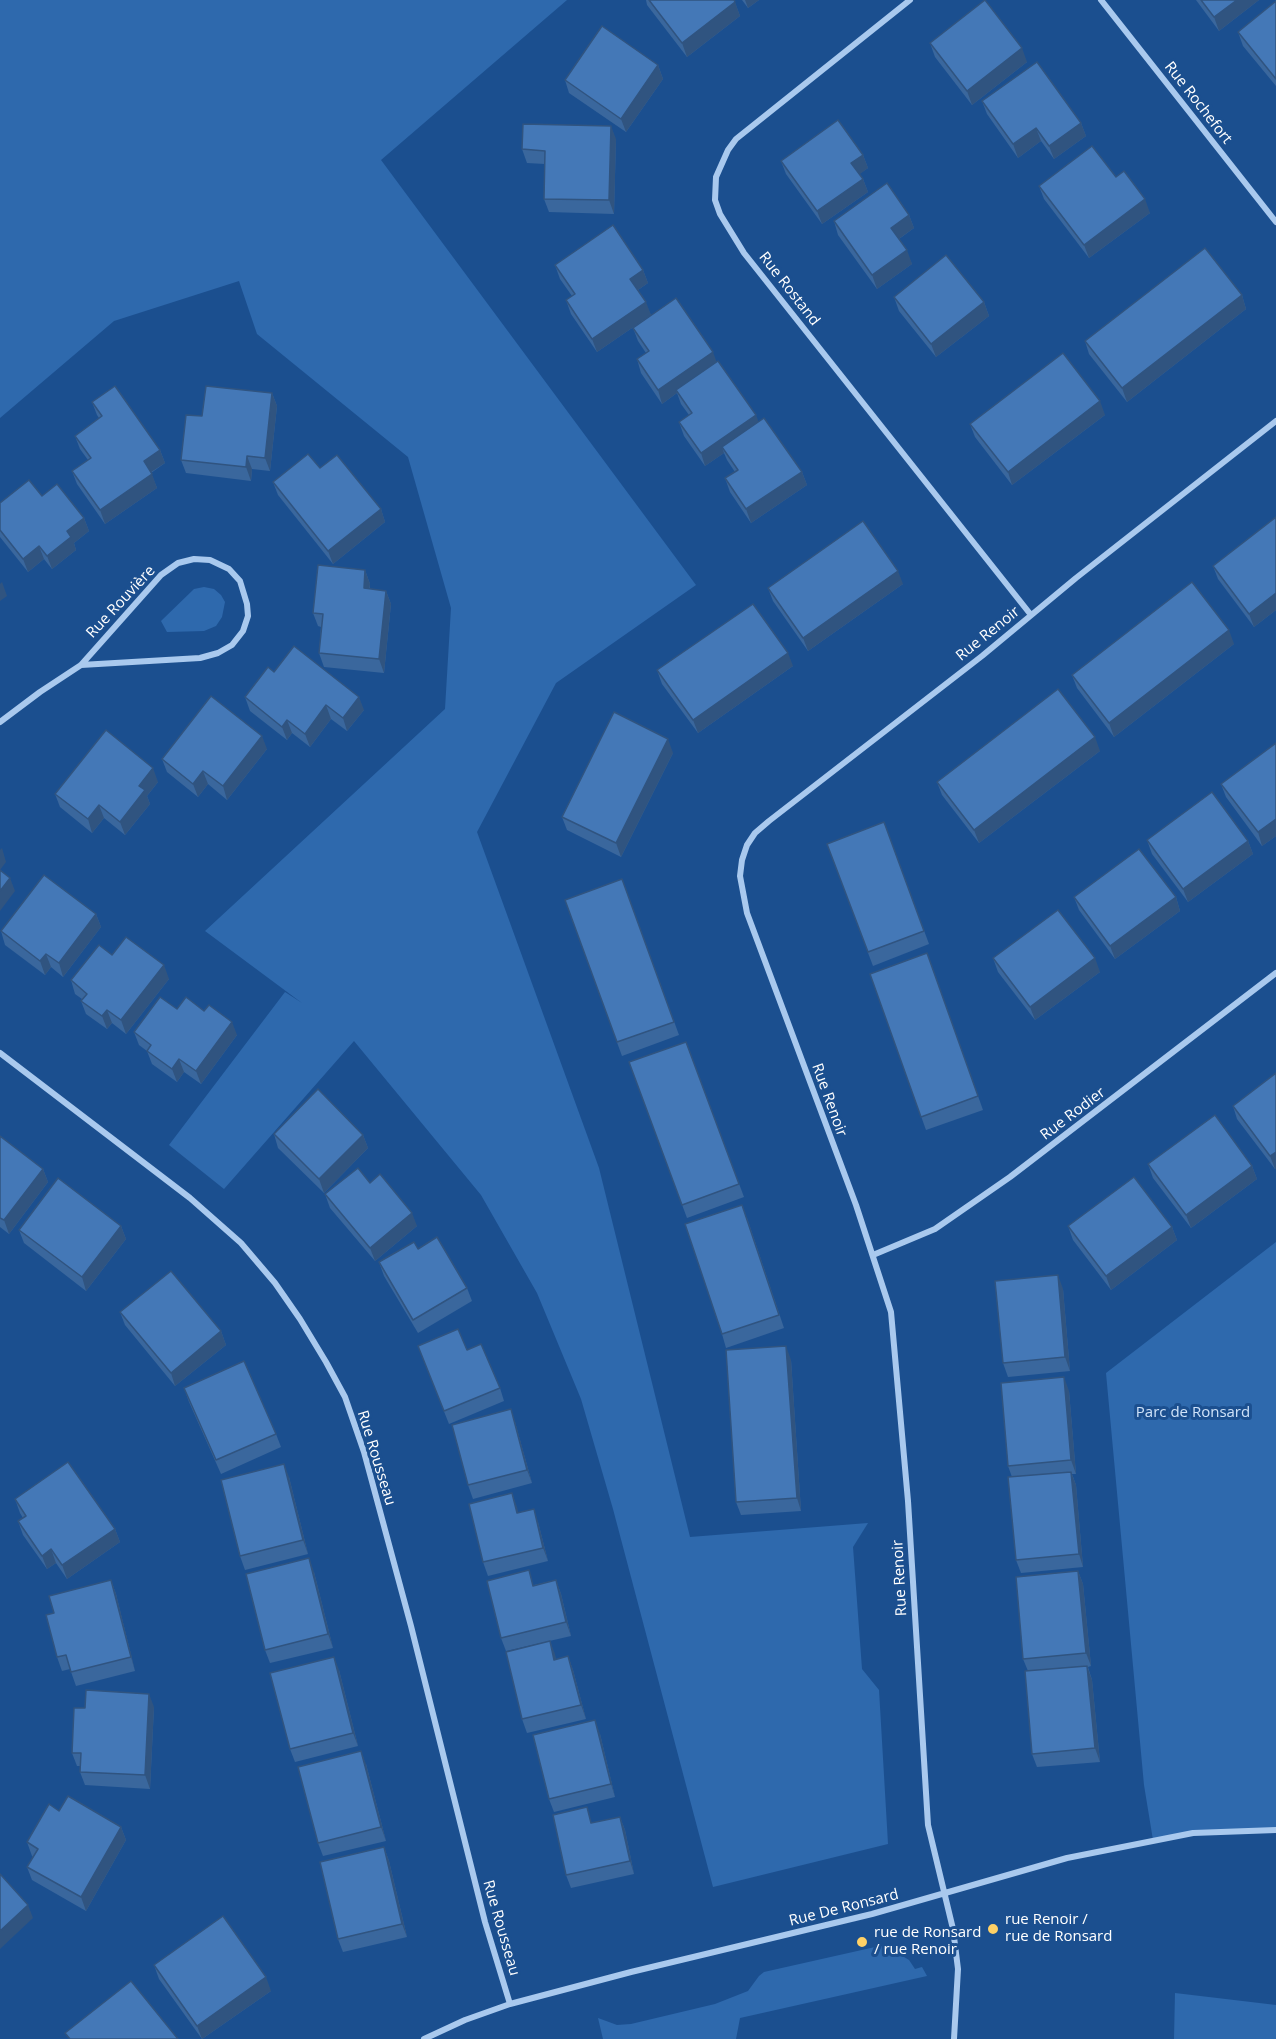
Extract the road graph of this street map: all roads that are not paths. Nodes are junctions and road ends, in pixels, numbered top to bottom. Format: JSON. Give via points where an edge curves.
{"nodes":[{"id":1,"x":910,"y":0,"type":"edge"},
{"id":2,"x":1101,"y":0,"type":"edge"},
{"id":3,"x":1276,"y":222,"type":"edge"},
{"id":4,"x":1276,"y":421,"type":"edge"},
{"id":5,"x":1031,"y":615,"type":"junction"},
{"id":6,"x":81,"y":665,"type":"junction"},
{"id":7,"x":0,"y":722,"type":"edge"},
{"id":8,"x":1276,"y":973,"type":"edge"},
{"id":9,"x":0,"y":1053,"type":"edge"},
{"id":10,"x":873,"y":1255,"type":"junction"},
{"id":11,"x":1276,"y":1830,"type":"edge"},
{"id":12,"x":945,"y":1894,"type":"junction"},
{"id":13,"x":510,"y":2004,"type":"junction"},
{"id":14,"x":424,"y":2039,"type":"edge"},
{"id":15,"x":954,"y":2039,"type":"edge"}],
"edges":[{"from":1,"to":5,"type":"street","name":"Rue Rostand","via":[[736,139],[716,177],[716,200],[720,214],[744,253]]},
{"from":2,"to":3,"type":"street","name":"Rue Rochefort"},
{"from":4,"to":5,"type":"street","name":"Rue Renoir"},
{"from":5,"to":10,"type":"street","name":"Rue Renoir","via":[[770,821],[747,845],[742,860],[740,876],[747,913]]},
{"from":6,"to":6,"type":"street","name":"Rue Rouvière","via":[[200,658],[218,653],[232,645],[248,616],[240,581],[229,569],[210,560],[178,563],[161,575]]},
{"from":6,"to":7,"type":"street","name":"Rue Rouvière"},
{"from":8,"to":10,"type":"street","name":"Rue Rodier","via":[[1010,1177],[935,1229]]},
{"from":9,"to":13,"type":"street","name":"Rue Rousseau","via":[[190,1198],[241,1243],[294,1310],[345,1397],[364,1452]]},
{"from":10,"to":12,"type":"street","name":"Rue Renoir","via":[[895,1339],[928,1825]]},
{"from":11,"to":12,"type":"street","name":"Rue De Ronsard","via":[[1172,1836],[1067,1858]]},
{"from":12,"to":13,"type":"street","name":"Rue De Ronsard"},
{"from":12,"to":15,"type":"street","name":"Rue Renoir","via":[[958,1969]]},
{"from":13,"to":14,"type":"street","name":"Rue De Ronsard"}]}
